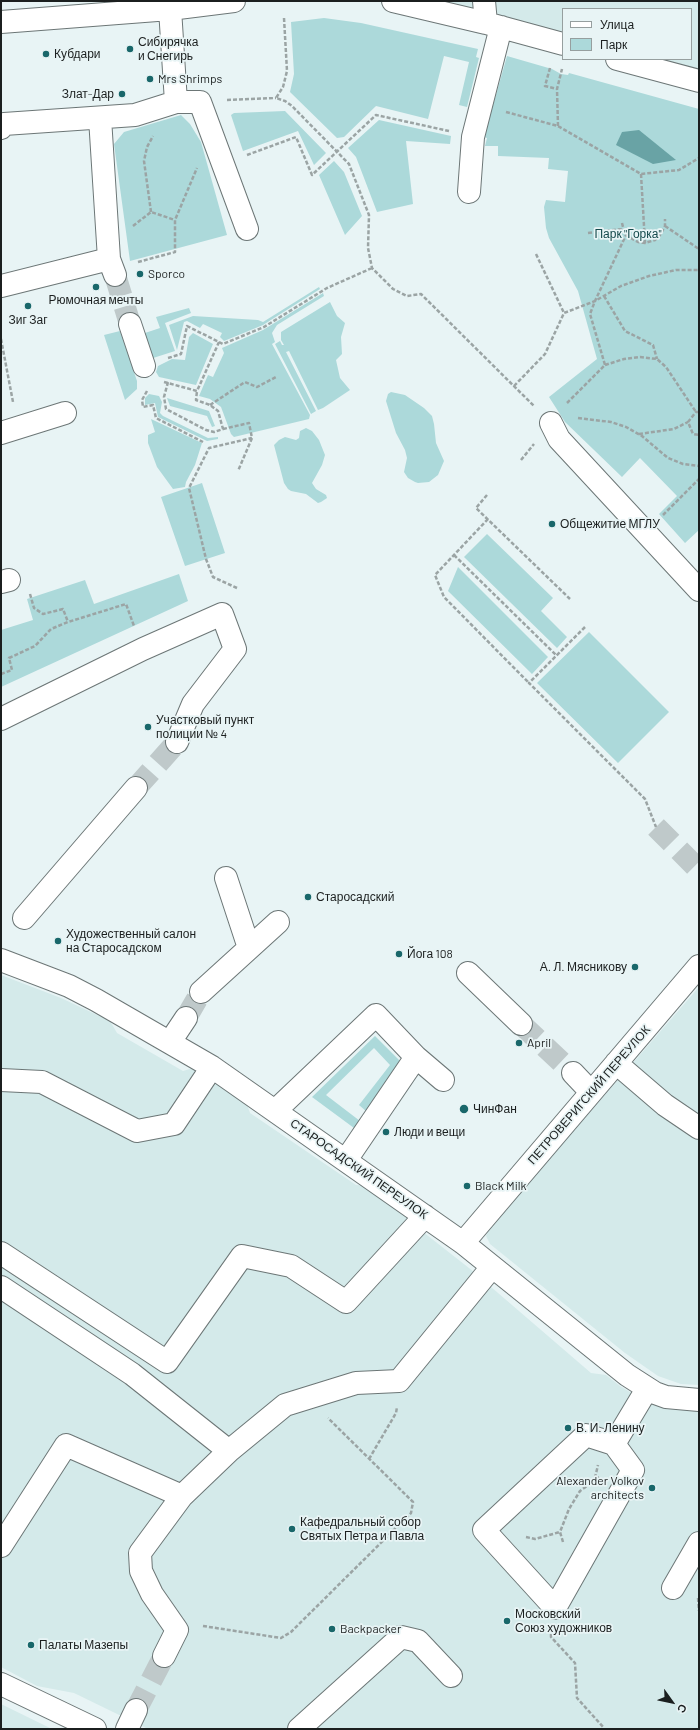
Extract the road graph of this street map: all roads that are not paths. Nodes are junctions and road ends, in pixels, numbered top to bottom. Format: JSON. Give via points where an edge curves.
{"nodes":[{"id":1,"x":234,"y":1,"type":"edge"},
{"id":2,"x":393,"y":1,"type":"edge"},
{"id":3,"x":484,"y":1,"type":"edge"},
{"id":4,"x":199,"y":3,"type":"edge"},
{"id":5,"x":170,"y":9,"type":"junction"},
{"id":6,"x":1,"y":22,"type":"edge"},
{"id":7,"x":494,"y":25,"type":"junction"},
{"id":8,"x":562,"y":44,"type":"edge"},
{"id":9,"x":621,"y":60,"type":"edge"},
{"id":10,"x":699,"y":81,"type":"edge"},
{"id":11,"x":176,"y":102,"type":"junction"},
{"id":12,"x":100,"y":118,"type":"junction"},
{"id":13,"x":1,"y":128,"type":"edge"},
{"id":14,"x":469,"y":192,"type":"dead end"},
{"id":15,"x":247,"y":229,"type":"dead end"},
{"id":16,"x":1,"y":286,"type":"edge"},
{"id":17,"x":130,"y":324,"type":"tunnel mouth"},
{"id":18,"x":147,"y":374,"type":"road end"},
{"id":19,"x":66,"y":413,"type":"dead end"},
{"id":20,"x":551,"y":423,"type":"road end"},
{"id":21,"x":9,"y":431,"type":"edge"},
{"id":22,"x":699,"y":590,"type":"edge"},
{"id":23,"x":1,"y":719,"type":"edge"},
{"id":24,"x":177,"y":742,"type":"tunnel mouth"},
{"id":25,"x":136,"y":788,"type":"tunnel mouth"},
{"id":26,"x":226,"y":878,"type":"dead end"},
{"id":27,"x":24,"y":918,"type":"dead end"},
{"id":28,"x":278,"y":922,"type":"dead end"},
{"id":29,"x":249,"y":948,"type":"junction"},
{"id":30,"x":1,"y":960,"type":"edge"},
{"id":31,"x":699,"y":966,"type":"edge"},
{"id":32,"x":468,"y":973,"type":"dead end"},
{"id":33,"x":202,"y":992,"type":"tunnel mouth"},
{"id":34,"x":186,"y":1018,"type":"tunnel mouth"},
{"id":35,"x":521,"y":1024,"type":"tunnel mouth"},
{"id":36,"x":170,"y":1042,"type":"junction"},
{"id":37,"x":416,"y":1058,"type":"junction"},
{"id":38,"x":616,"y":1063,"type":"junction"},
{"id":39,"x":212,"y":1067,"type":"junction"},
{"id":40,"x":573,"y":1074,"type":"tunnel mouth"},
{"id":41,"x":1,"y":1080,"type":"edge"},
{"id":42,"x":443,"y":1080,"type":"dead end"},
{"id":43,"x":592,"y":1092,"type":"junction"},
{"id":44,"x":275,"y":1111,"type":"junction"},
{"id":45,"x":699,"y":1128,"type":"edge"},
{"id":46,"x":346,"y":1160,"type":"junction"},
{"id":47,"x":425,"y":1216,"type":"junction"},
{"id":48,"x":463,"y":1243,"type":"junction"},
{"id":49,"x":1,"y":1253,"type":"edge"},
{"id":50,"x":492,"y":1267,"type":"junction"},
{"id":51,"x":1,"y":1286,"type":"edge"},
{"id":52,"x":647,"y":1388,"type":"junction"},
{"id":53,"x":699,"y":1400,"type":"edge"},
{"id":54,"x":614,"y":1444,"type":"junction"},
{"id":55,"x":229,"y":1451,"type":"junction"},
{"id":56,"x":182,"y":1496,"type":"junction"},
{"id":57,"x":699,"y":1543,"type":"edge"},
{"id":58,"x":1,"y":1546,"type":"edge"},
{"id":59,"x":673,"y":1588,"type":"dead end"},
{"id":60,"x":164,"y":1656,"type":"tunnel mouth"},
{"id":61,"x":452,"y":1676,"type":"dead end"},
{"id":62,"x":1,"y":1684,"type":"edge"},
{"id":63,"x":95,"y":1729,"type":"edge"},
{"id":64,"x":299,"y":1729,"type":"edge"}],
"edges":[{"from":1,"to":4,"type":"street"},
{"from":2,"to":7,"type":"street"},
{"from":3,"to":7,"type":"street"},
{"from":4,"to":5,"type":"street"},
{"from":5,"to":6,"type":"street"},
{"from":5,"to":11,"type":"street"},
{"from":7,"to":8,"type":"street"},
{"from":7,"to":14,"type":"street","via":[[473,137]]},
{"from":9,"to":10,"type":"street"},
{"from":11,"to":12,"type":"street","via":[[135,115]]},
{"from":11,"to":15,"type":"street","via":[[200,102]]},
{"from":12,"to":13,"type":"street","via":[[4,124]]},
{"from":12,"to":16,"type":"street","via":[[111,263]]},
{"from":17,"to":18,"type":"street"},
{"from":19,"to":21,"type":"street"},
{"from":20,"to":22,"type":"street","via":[[559,439]]},
{"from":23,"to":24,"type":"street","via":[[143,649],[222,614],[235,649],[194,704]]},
{"from":25,"to":27,"type":"street"},
{"from":26,"to":29,"type":"street"},
{"from":28,"to":29,"type":"street"},
{"from":29,"to":33,"type":"street"},
{"from":30,"to":36,"type":"street","name":"СТАРОСАДСКИЙ ПЕРЕУЛОК","via":[[69,986]]},
{"from":31,"to":38,"type":"street","name":"ПЕТРОВЕРИГСКИЙ ПЕРЕУЛОК"},
{"from":32,"to":35,"type":"street"},
{"from":34,"to":36,"type":"street"},
{"from":36,"to":39,"type":"street","name":"СТАРОСАДСКИЙ ПЕРЕУЛОК"},
{"from":37,"to":42,"type":"street"},
{"from":37,"to":44,"type":"street","via":[[376,1015]]},
{"from":37,"to":46,"type":"street"},
{"from":38,"to":43,"type":"street","name":"ПЕТРОВЕРИГСКИЙ ПЕРЕУЛОК"},
{"from":38,"to":45,"type":"street","via":[[665,1105]]},
{"from":39,"to":41,"type":"street","via":[[174,1124],[137,1131],[42,1082]]},
{"from":39,"to":44,"type":"street","name":"СТАРОСАДСКИЙ ПЕРЕУЛОК"},
{"from":40,"to":43,"type":"street"},
{"from":43,"to":48,"type":"street","name":"ПЕТРОВЕРИГСКИЙ ПЕРЕУЛОК"},
{"from":44,"to":46,"type":"street","name":"СТАРОСАДСКИЙ ПЕРЕУЛОК"},
{"from":46,"to":47,"type":"street","name":"СТАРОСАДСКИЙ ПЕРЕУЛОК"},
{"from":47,"to":48,"type":"street","name":"СТАРОСАДСКИЙ ПЕРЕУЛОК"},
{"from":47,"to":49,"type":"street","via":[[346,1302],[291,1266],[242,1256],[167,1362]]},
{"from":48,"to":50,"type":"street","name":"СТАРОСАДСКИЙ ПЕРЕУЛОК"},
{"from":50,"to":52,"type":"street","name":"СТАРОСАДСКИЙ ПЕРЕУЛОК","via":[[604,1358]]},
{"from":50,"to":55,"type":"street","via":[[399,1381],[356,1383],[285,1406]]},
{"from":51,"to":55,"type":"street","via":[[132,1374]]},
{"from":52,"to":53,"type":"street","name":"СТАРОСАДСКИЙ ПЕРЕУЛОК","via":[[666,1397]]},
{"from":52,"to":54,"type":"street"},
{"from":54,"to":54,"type":"street","via":[[634,1470],[555,1608],[484,1530],[586,1435]]},
{"from":55,"to":56,"type":"street"},
{"from":56,"to":58,"type":"street","via":[[66,1445]]},
{"from":56,"to":60,"type":"street","via":[[140,1552],[141,1571],[152,1594],[177,1630]]},
{"from":57,"to":59,"type":"street"},
{"from":61,"to":64,"type":"street","via":[[418,1641],[401,1637]]},
{"from":62,"to":63,"type":"street"}]}
